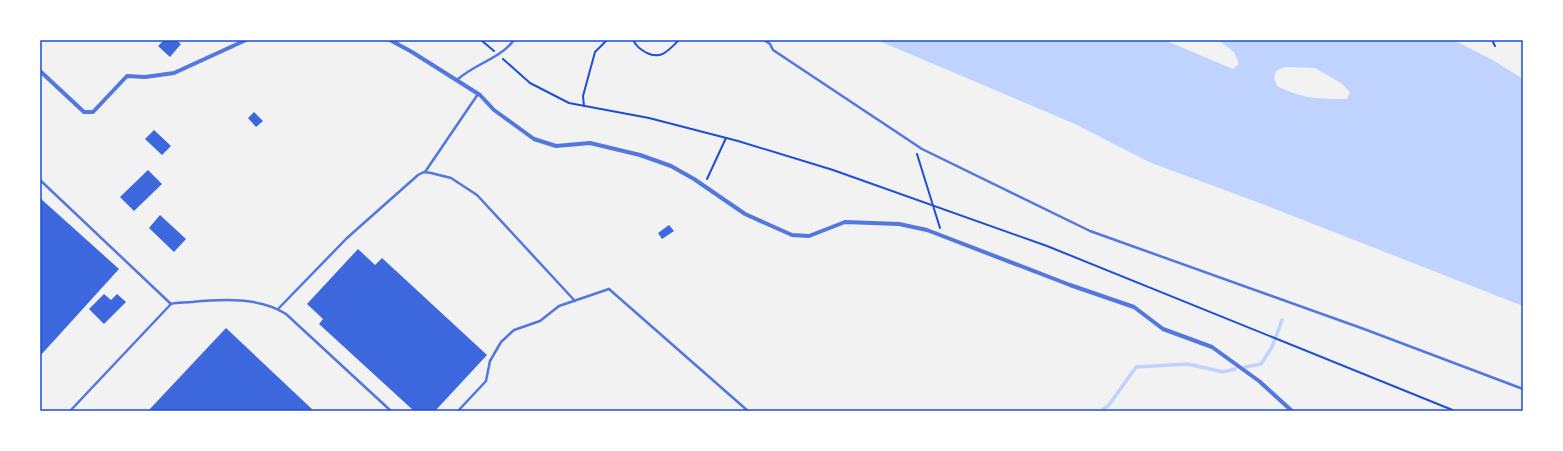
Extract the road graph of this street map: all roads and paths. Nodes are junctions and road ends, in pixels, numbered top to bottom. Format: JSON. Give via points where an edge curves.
{"nodes":[{"id":1,"x":246,"y":40,"type":"edge"},
{"id":2,"x":390,"y":40,"type":"edge"},
{"id":3,"x":481,"y":40,"type":"edge"},
{"id":4,"x":514,"y":40,"type":"edge"},
{"id":5,"x":607,"y":40,"type":"edge"},
{"id":6,"x":633,"y":40,"type":"edge"},
{"id":7,"x":679,"y":40,"type":"edge"},
{"id":8,"x":764,"y":40,"type":"edge"},
{"id":9,"x":1492,"y":40,"type":"edge"},
{"id":10,"x":1495,"y":46,"type":"dead end"},
{"id":11,"x":498,"y":55,"type":"junction"},
{"id":12,"x":40,"y":71,"type":"edge"},
{"id":13,"x":457,"y":80,"type":"junction"},
{"id":14,"x":478,"y":94,"type":"junction"},
{"id":15,"x":584,"y":106,"type":"junction"},
{"id":16,"x":726,"y":138,"type":"junction"},
{"id":17,"x":913,"y":142,"type":"junction"},
{"id":18,"x":424,"y":172,"type":"junction"},
{"id":19,"x":40,"y":180,"type":"edge"},
{"id":20,"x":704,"y":185,"type":"junction"},
{"id":21,"x":933,"y":206,"type":"junction"},
{"id":22,"x":943,"y":237,"type":"junction"},
{"id":23,"x":575,"y":300,"type":"junction"},
{"id":24,"x":170,"y":304,"type":"junction"},
{"id":25,"x":278,"y":308,"type":"junction"},
{"id":26,"x":1523,"y":389,"type":"edge"},
{"id":27,"x":70,"y":411,"type":"edge"},
{"id":28,"x":390,"y":411,"type":"edge"},
{"id":29,"x":458,"y":411,"type":"edge"},
{"id":30,"x":748,"y":411,"type":"edge"},
{"id":31,"x":1292,"y":411,"type":"edge"},
{"id":32,"x":1455,"y":411,"type":"edge"}],
"edges":[{"from":1,"to":12,"type":"street","via":[[174,73],[145,77],[127,76],[93,112],[84,112]]},
{"from":2,"to":13,"type":"street"},
{"from":3,"to":11,"type":"path"},
{"from":4,"to":11,"type":"lane"},
{"from":5,"to":15,"type":"path","via":[[595,52],[583,96]]},
{"from":6,"to":7,"type":"path","via":[[638,48],[654,57],[664,55]]},
{"from":8,"to":17,"type":"lane","via":[[773,50]]},
{"from":9,"to":10,"type":"path"},
{"from":11,"to":13,"type":"lane","via":[[467,70]]},
{"from":11,"to":15,"type":"path","via":[[530,83],[569,103]]},
{"from":13,"to":14,"type":"street"},
{"from":14,"to":18,"type":"lane"},
{"from":14,"to":20,"type":"street","via":[[494,110],[534,139],[556,146],[590,143],[640,155],[671,166]]},
{"from":15,"to":16,"type":"path","via":[[649,118]]},
{"from":16,"to":20,"type":"path"},
{"from":16,"to":21,"type":"path","via":[[833,170]]},
{"from":17,"to":21,"type":"path"},
{"from":17,"to":26,"type":"lane","via":[[1090,231]]},
{"from":18,"to":23,"type":"lane","via":[[451,178],[478,195]]},
{"from":18,"to":25,"type":"lane","via":[[347,238]]},
{"from":19,"to":24,"type":"lane"},
{"from":20,"to":22,"type":"street","via":[[745,214],[792,235],[809,236],[845,222],[872,222],[899,224]]},
{"from":21,"to":22,"type":"path"},
{"from":21,"to":32,"type":"path","via":[[1047,246]]},
{"from":22,"to":31,"type":"street","via":[[1134,307],[1163,329],[1212,347],[1259,381]]},
{"from":23,"to":29,"type":"lane","via":[[559,306],[540,321],[514,330],[501,342],[490,361],[486,381]]},
{"from":23,"to":30,"type":"lane","via":[[609,289]]},
{"from":24,"to":25,"type":"lane","via":[[235,301]]},
{"from":24,"to":27,"type":"lane"},
{"from":25,"to":28,"type":"lane"}]}
